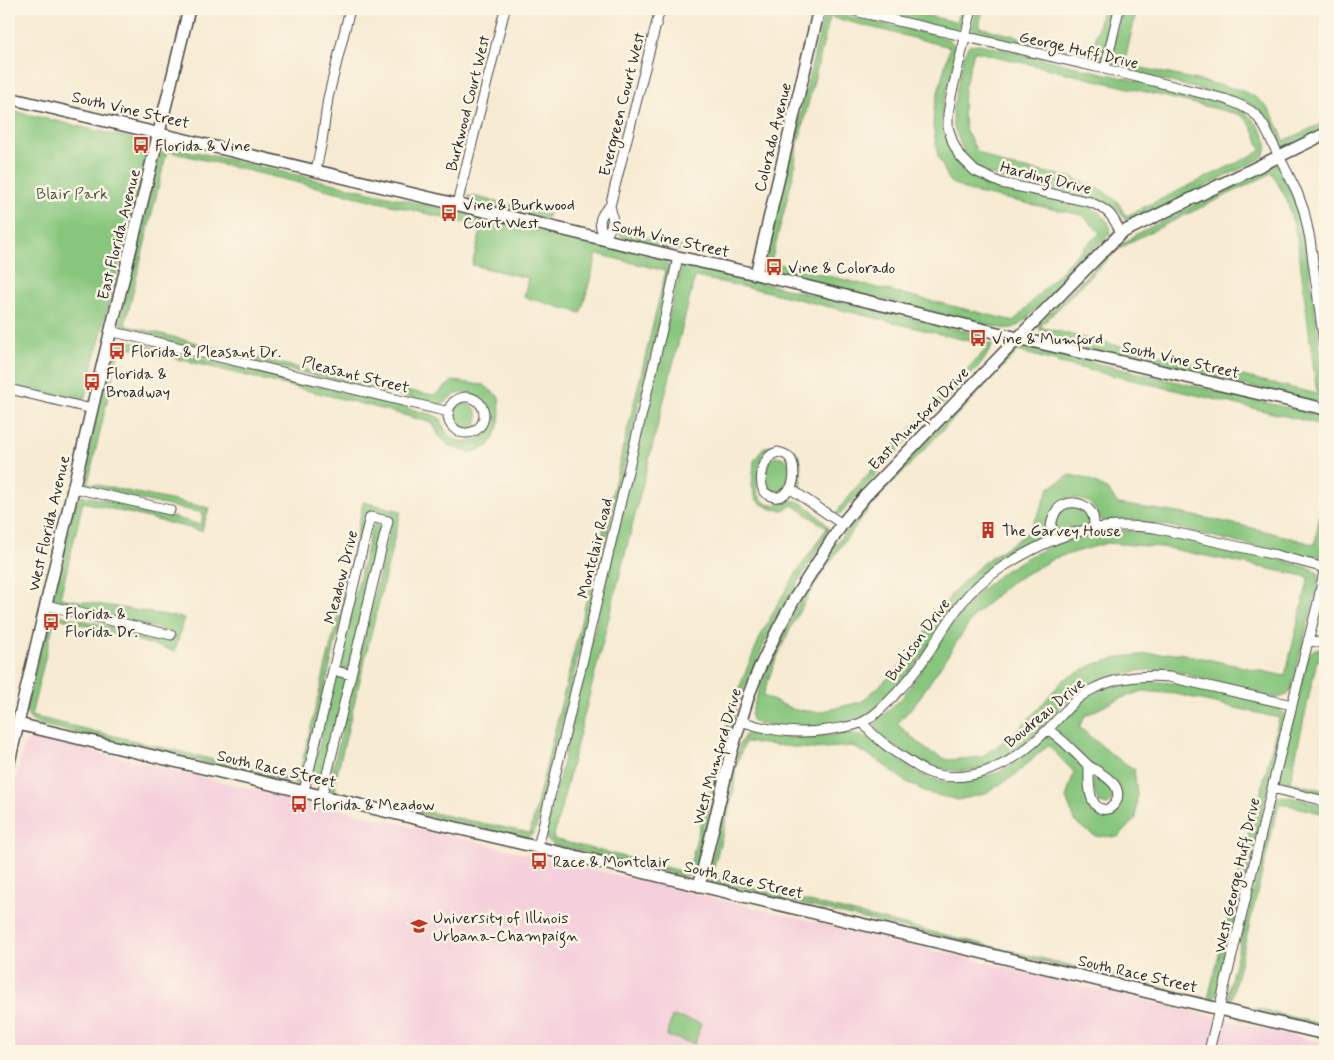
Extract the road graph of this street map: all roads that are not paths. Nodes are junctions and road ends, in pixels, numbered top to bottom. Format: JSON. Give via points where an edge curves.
{"nodes":[{"id":1,"x":189,"y":9,"type":"edge"},
{"id":2,"x":350,"y":9,"type":"edge"},
{"id":3,"x":505,"y":9,"type":"edge"},
{"id":4,"x":660,"y":9,"type":"edge"},
{"id":5,"x":819,"y":9,"type":"edge"},
{"id":6,"x":846,"y":9,"type":"edge"},
{"id":7,"x":972,"y":9,"type":"edge"},
{"id":8,"x":1119,"y":9,"type":"edge"},
{"id":9,"x":966,"y":37,"type":"junction"},
{"id":10,"x":1105,"y":69,"type":"junction"},
{"id":11,"x":9,"y":98,"type":"edge"},
{"id":12,"x":159,"y":133,"type":"junction"},
{"id":13,"x":1325,"y":134,"type":"edge"},
{"id":14,"x":1279,"y":157,"type":"junction"},
{"id":15,"x":316,"y":170,"type":"junction"},
{"id":16,"x":458,"y":204,"type":"junction"},
{"id":17,"x":1121,"y":233,"type":"junction"},
{"id":18,"x":604,"y":239,"type":"junction"},
{"id":19,"x":678,"y":257,"type":"junction"},
{"id":20,"x":756,"y":274,"type":"junction"},
{"id":21,"x":110,"y":331,"type":"junction"},
{"id":22,"x":1018,"y":338,"type":"junction"},
{"id":23,"x":1325,"y":351,"type":"edge"},
{"id":24,"x":9,"y":389,"type":"edge"},
{"id":25,"x":92,"y":409,"type":"junction"},
{"id":26,"x":1325,"y":409,"type":"edge"},
{"id":27,"x":448,"y":412,"type":"junction"},
{"id":28,"x":74,"y":488,"type":"junction"},
{"id":29,"x":791,"y":489,"type":"junction"},
{"id":30,"x":170,"y":510,"type":"dead end"},
{"id":31,"x":842,"y":524,"type":"junction"},
{"id":32,"x":1094,"y":528,"type":"junction"},
{"id":33,"x":1050,"y":540,"type":"junction"},
{"id":34,"x":1325,"y":567,"type":"edge"},
{"id":35,"x":46,"y":605,"type":"junction"},
{"id":36,"x":171,"y":634,"type":"dead end"},
{"id":37,"x":774,"y":638,"type":"joint"},
{"id":38,"x":1308,"y":640,"type":"junction"},
{"id":39,"x":1325,"y":644,"type":"edge"},
{"id":40,"x":333,"y":670,"type":"junction"},
{"id":41,"x":351,"y":675,"type":"junction"},
{"id":42,"x":1292,"y":705,"type":"junction"},
{"id":43,"x":741,"y":721,"type":"junction"},
{"id":44,"x":863,"y":722,"type":"junction"},
{"id":45,"x":13,"y":723,"type":"edge"},
{"id":46,"x":1048,"y":729,"type":"junction"},
{"id":47,"x":9,"y":762,"type":"edge"},
{"id":48,"x":1089,"y":766,"type":"junction"},
{"id":49,"x":1272,"y":788,"type":"junction"},
{"id":50,"x":304,"y":791,"type":"junction"},
{"id":51,"x":322,"y":796,"type":"junction"},
{"id":52,"x":1325,"y":801,"type":"edge"},
{"id":53,"x":538,"y":847,"type":"junction"},
{"id":54,"x":699,"y":886,"type":"junction"},
{"id":55,"x":1220,"y":1008,"type":"junction"},
{"id":56,"x":1325,"y":1034,"type":"edge"},
{"id":57,"x":1209,"y":1051,"type":"edge"}],
"edges":[{"from":1,"to":12,"type":"street","name":"East Florida Avenue"},
{"from":2,"to":15,"type":"street","via":[[328,98]]},
{"from":3,"to":16,"type":"street","name":"Burkwood Court West"},
{"from":4,"to":18,"type":"street","name":"Evergreen Court West","via":[[610,206],[603,212],[599,225]]},
{"from":5,"to":20,"type":"street","name":"Colorado Avenue"},
{"from":6,"to":9,"type":"street","name":"George Huff Drive"},
{"from":7,"to":9,"type":"street","name":"Harding Drive"},
{"from":8,"to":10,"type":"street"},
{"from":9,"to":10,"type":"street","name":"George Huff Drive"},
{"from":9,"to":17,"type":"street","name":"Harding Drive","via":[[948,114],[952,143],[959,155],[975,171],[1001,183],[1090,202],[1104,208]]},
{"from":10,"to":14,"type":"street","name":"George Huff Drive","via":[[1240,105],[1257,116]]},
{"from":11,"to":12,"type":"street","name":"South Vine Street"},
{"from":12,"to":15,"type":"street","name":"South Vine Street"},
{"from":12,"to":21,"type":"street","name":"East Florida Avenue"},
{"from":13,"to":14,"type":"street","name":"East Mumford Drive"},
{"from":14,"to":17,"type":"street","name":"East Mumford Drive"},
{"from":14,"to":23,"type":"street","name":"George Huff Drive","via":[[1304,211]]},
{"from":15,"to":16,"type":"street","name":"South Vine Street"},
{"from":16,"to":18,"type":"street","name":"South Vine Street"},
{"from":17,"to":22,"type":"street","name":"East Mumford Drive"},
{"from":18,"to":19,"type":"street","name":"South Vine Street"},
{"from":19,"to":20,"type":"street","name":"South Vine Street"},
{"from":19,"to":53,"type":"street","name":"Montclair Road"},
{"from":20,"to":22,"type":"street","name":"South Vine Street"},
{"from":21,"to":25,"type":"street","name":"East Florida Avenue"},
{"from":21,"to":27,"type":"street","name":"Pleasant Street"},
{"from":22,"to":26,"type":"street","name":"South Vine Street"},
{"from":22,"to":31,"type":"street","name":"East Mumford Drive","via":[[866,494]]},
{"from":24,"to":25,"type":"street"},
{"from":25,"to":28,"type":"street","name":"West Florida Avenue"},
{"from":27,"to":27,"type":"street","via":[[450,423],[458,432],[475,431],[483,423],[481,405],[466,397],[455,401]]},
{"from":28,"to":30,"type":"street"},
{"from":28,"to":35,"type":"street","name":"West Florida Avenue"},
{"from":29,"to":29,"type":"street","via":[[782,496],[772,497],[764,492],[761,480],[765,464],[774,453],[784,453],[792,462]]},
{"from":29,"to":31,"type":"street"},
{"from":31,"to":37,"type":"street","name":"East Mumford Drive"},
{"from":32,"to":33,"type":"street","name":"Burlison Drive"},
{"from":32,"to":33,"type":"street","via":[[1093,516],[1086,507],[1076,502],[1065,504],[1055,512]]},
{"from":32,"to":34,"type":"street","name":"Burlison Drive","via":[[1113,525],[1155,528]]},
{"from":33,"to":44,"type":"street","name":"Burlison Drive","via":[[1008,563],[970,593],[918,669],[901,689]]},
{"from":34,"to":38,"type":"street","name":"West George Huff Drive"},
{"from":35,"to":36,"type":"street"},
{"from":35,"to":45,"type":"street","name":"West Florida Avenue"},
{"from":37,"to":43,"type":"street","name":"West Mumford Drive","via":[[749,694]]},
{"from":38,"to":39,"type":"street"},
{"from":38,"to":42,"type":"street","name":"West George Huff Drive"},
{"from":40,"to":41,"type":"street"},
{"from":40,"to":41,"type":"street","name":"Meadow Drive","via":[[370,517],[388,521]]},
{"from":40,"to":50,"type":"street","name":"Meadow Drive"},
{"from":41,"to":51,"type":"street","name":"Meadow Drive"},
{"from":42,"to":46,"type":"street","name":"Boudreau Drive","via":[[1169,677],[1131,677],[1094,688],[1081,696]]},
{"from":42,"to":49,"type":"street","name":"West George Huff Drive"},
{"from":43,"to":44,"type":"street","name":"Burlison Drive","via":[[777,732],[798,733]]},
{"from":43,"to":54,"type":"street","name":"West Mumford Drive"},
{"from":44,"to":46,"type":"street","name":"Boudreau Drive","via":[[871,732],[925,771],[951,776],[981,773],[1002,765]]},
{"from":45,"to":47,"type":"street","name":"West Florida Avenue"},
{"from":45,"to":50,"type":"street","name":"South Race Street"},
{"from":46,"to":48,"type":"street"},
{"from":48,"to":48,"type":"street","via":[[1113,782],[1118,795],[1113,807],[1102,809],[1093,801]]},
{"from":49,"to":52,"type":"street"},
{"from":49,"to":55,"type":"street","name":"West George Huff Drive"},
{"from":50,"to":51,"type":"street","name":"South Race Street"},
{"from":51,"to":53,"type":"street","name":"South Race Street"},
{"from":53,"to":54,"type":"street","name":"South Race Street"},
{"from":54,"to":55,"type":"street","name":"South Race Street"},
{"from":55,"to":56,"type":"street","name":"South Race Street"},
{"from":55,"to":57,"type":"street","name":"West George Huff Drive"}]}
